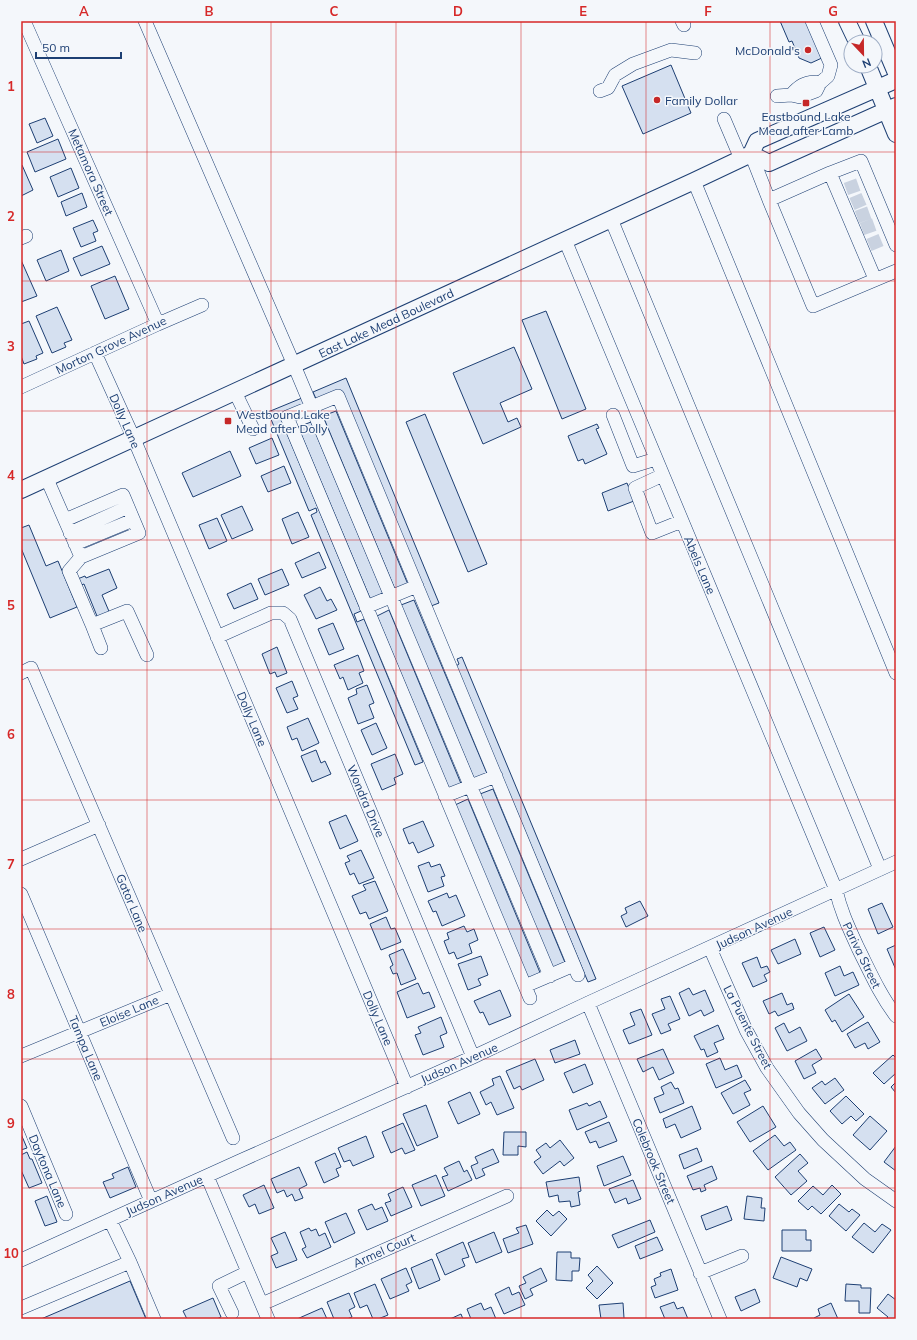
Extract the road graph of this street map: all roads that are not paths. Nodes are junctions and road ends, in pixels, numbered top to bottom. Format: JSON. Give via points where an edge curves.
{"nodes":[{"id":1,"x":24,"y":21,"type":"edge"},
{"id":2,"x":145,"y":21,"type":"edge"},
{"id":3,"x":812,"y":21,"type":"edge"},
{"id":4,"x":848,"y":21,"type":"edge"},
{"id":5,"x":874,"y":21,"type":"edge"},
{"id":6,"x":854,"y":34,"type":"edge"},
{"id":7,"x":695,"y":54,"type":"dead end"},
{"id":8,"x":896,"y":73,"type":"edge"},
{"id":9,"x":871,"y":74,"type":"edge"},
{"id":10,"x":896,"y":80,"type":"edge"},
{"id":11,"x":877,"y":88,"type":"junction"},
{"id":12,"x":600,"y":92,"type":"dead end"},
{"id":13,"x":777,"y":96,"type":"dead end"},
{"id":14,"x":891,"y":108,"type":"edge"},
{"id":15,"x":724,"y":119,"type":"dead end"},
{"id":16,"x":896,"y":134,"type":"edge"},
{"id":17,"x":746,"y":157,"type":"junction"},
{"id":18,"x":830,"y":174,"type":"junction"},
{"id":19,"x":694,"y":181,"type":"junction"},
{"id":20,"x":770,"y":200,"type":"junction"},
{"id":21,"x":611,"y":219,"type":"junction"},
{"id":22,"x":565,"y":240,"type":"junction"},
{"id":23,"x":890,"y":240,"type":"edge"},
{"id":24,"x":896,"y":271,"type":"edge"},
{"id":25,"x":875,"y":279,"type":"junction"},
{"id":26,"x":202,"y":305,"type":"dead end"},
{"id":27,"x":158,"y":324,"type":"junction"},
{"id":28,"x":95,"y":353,"type":"junction"},
{"id":29,"x":294,"y":365,"type":"junction"},
{"id":30,"x":21,"y":387,"type":"edge"},
{"id":31,"x":235,"y":392,"type":"junction"},
{"id":32,"x":312,"y":407,"type":"junction"},
{"id":33,"x":613,"y":415,"type":"dead end"},
{"id":34,"x":253,"y":429,"type":"dead end"},
{"id":35,"x":134,"y":439,"type":"junction"},
{"id":36,"x":656,"y":459,"type":"junction"},
{"id":37,"x":663,"y":475,"type":"junction"},
{"id":38,"x":47,"y":479,"type":"junction"},
{"id":39,"x":21,"y":490,"type":"edge"},
{"id":40,"x":128,"y":508,"type":"junction"},
{"id":41,"x":65,"y":520,"type":"junction"},
{"id":42,"x":133,"y":520,"type":"junction"},
{"id":43,"x":682,"y":521,"type":"junction"},
{"id":44,"x":72,"y":539,"type":"junction"},
{"id":45,"x":81,"y":558,"type":"junction"},
{"id":46,"x":417,"y":586,"type":"junction"},
{"id":47,"x":391,"y":597,"type":"junction"},
{"id":48,"x":366,"y":607,"type":"junction"},
{"id":49,"x":92,"y":625,"type":"junction"},
{"id":50,"x":217,"y":637,"type":"junction"},
{"id":51,"x":101,"y":648,"type":"dead end"},
{"id":52,"x":147,"y":655,"type":"dead end"},
{"id":53,"x":26,"y":671,"type":"edge"},
{"id":54,"x":896,"y":673,"type":"edge"},
{"id":55,"x":496,"y":776,"type":"junction"},
{"id":56,"x":471,"y":786,"type":"junction"},
{"id":57,"x":445,"y":796,"type":"junction"},
{"id":58,"x":99,"y":826,"type":"junction"},
{"id":59,"x":21,"y":859,"type":"edge"},
{"id":60,"x":896,"y":862,"type":"edge"},
{"id":61,"x":880,"y":869,"type":"junction"},
{"id":62,"x":836,"y":890,"type":"junction"},
{"id":63,"x":21,"y":894,"type":"edge"},
{"id":64,"x":710,"y":948,"type":"junction"},
{"id":65,"x":550,"y":976,"type":"junction"},
{"id":66,"x":524,"y":986,"type":"junction"},
{"id":67,"x":171,"y":994,"type":"junction"},
{"id":68,"x":530,"y":998,"type":"dead end"},
{"id":69,"x":588,"y":1003,"type":"junction"},
{"id":70,"x":896,"y":1016,"type":"edge"},
{"id":71,"x":79,"y":1032,"type":"junction"},
{"id":72,"x":21,"y":1056,"type":"edge"},
{"id":73,"x":473,"y":1057,"type":"junction"},
{"id":74,"x":407,"y":1087,"type":"junction"},
{"id":75,"x":21,"y":1106,"type":"edge"},
{"id":76,"x":233,"y":1138,"type":"dead end"},
{"id":77,"x":207,"y":1176,"type":"junction"},
{"id":78,"x":148,"y":1195,"type":"junction"},
{"id":79,"x":507,"y":1196,"type":"dead end"},
{"id":80,"x":896,"y":1201,"type":"edge"},
{"id":81,"x":66,"y":1214,"type":"dead end"},
{"id":82,"x":110,"y":1220,"type":"junction"},
{"id":83,"x":742,"y":1256,"type":"dead end"},
{"id":84,"x":21,"y":1260,"type":"edge"},
{"id":85,"x":130,"y":1262,"type":"junction"},
{"id":86,"x":248,"y":1272,"type":"junction"},
{"id":87,"x":700,"y":1273,"type":"junction"},
{"id":88,"x":262,"y":1304,"type":"junction"},
{"id":89,"x":21,"y":1308,"type":"edge"},
{"id":90,"x":232,"y":1312,"type":"dead end"},
{"id":91,"x":154,"y":1319,"type":"edge"},
{"id":92,"x":268,"y":1319,"type":"edge"},
{"id":93,"x":720,"y":1319,"type":"edge"}],
"edges":[{"from":1,"to":27,"type":"street","name":"Metamora Street"},
{"from":2,"to":29,"type":"street"},
{"from":3,"to":13,"type":"street","via":[[831,64],[828,76],[816,91],[800,97]]},
{"from":4,"to":6,"type":"main road"},
{"from":5,"to":8,"type":"main road"},
{"from":7,"to":12,"type":"street","via":[[672,50],[633,64],[615,75],[608,88]]},
{"from":9,"to":11,"type":"main road"},
{"from":10,"to":11,"type":"main road","name":"East Lake Mead Boulevard"},
{"from":11,"to":14,"type":"main road"},
{"from":11,"to":17,"type":"main road","name":"East Lake Mead Boulevard","via":[[757,141]]},
{"from":14,"to":16,"type":"main road"},
{"from":14,"to":17,"type":"main road","via":[[769,163]]},
{"from":15,"to":17,"type":"street"},
{"from":17,"to":19,"type":"main road","name":"East Lake Mead Boulevard"},
{"from":17,"to":20,"type":"street"},
{"from":18,"to":20,"type":"street"},
{"from":18,"to":23,"type":"street","via":[[861,161],[864,182]]},
{"from":18,"to":25,"type":"street","via":[[842,191],[854,218]]},
{"from":19,"to":21,"type":"main road","name":"East Lake Mead Boulevard"},
{"from":19,"to":54,"type":"street"},
{"from":20,"to":25,"type":"street","via":[[813,306]]},
{"from":21,"to":22,"type":"main road","name":"East Lake Mead Boulevard"},
{"from":21,"to":61,"type":"street"},
{"from":22,"to":29,"type":"main road","name":"East Lake Mead Boulevard"},
{"from":22,"to":36,"type":"street","name":"Abels Lane"},
{"from":24,"to":25,"type":"street"},
{"from":26,"to":27,"type":"street","name":"Morton Grove Avenue"},
{"from":27,"to":28,"type":"street","name":"Morton Grove Avenue"},
{"from":28,"to":30,"type":"street","name":"Morton Grove Avenue"},
{"from":28,"to":35,"type":"street","name":"Dolly Lane"},
{"from":29,"to":31,"type":"main road","name":"East Lake Mead Boulevard"},
{"from":29,"to":32,"type":"street"},
{"from":31,"to":34,"type":"street"},
{"from":31,"to":35,"type":"main road","name":"East Lake Mead Boulevard"},
{"from":32,"to":46,"type":"street","via":[[338,396]]},
{"from":32,"to":47,"type":"street"},
{"from":32,"to":48,"type":"street","via":[[287,417]]},
{"from":33,"to":36,"type":"street","via":[[633,466]]},
{"from":35,"to":38,"type":"main road","name":"East Lake Mead Boulevard"},
{"from":35,"to":50,"type":"street","name":"Dolly Lane"},
{"from":36,"to":37,"type":"street","name":"Abels Lane"},
{"from":37,"to":43,"type":"street","name":"Abels Lane"},
{"from":37,"to":43,"type":"street","via":[[635,488],[652,533]]},
{"from":38,"to":39,"type":"main road","name":"East Lake Mead Boulevard"},
{"from":38,"to":41,"type":"street"},
{"from":40,"to":41,"type":"street","via":[[123,495]]},
{"from":40,"to":42,"type":"street"},
{"from":40,"to":44,"type":"street"},
{"from":41,"to":44,"type":"street"},
{"from":42,"to":44,"type":"street"},
{"from":42,"to":45,"type":"street","via":[[139,533]]},
{"from":43,"to":62,"type":"street","name":"Abels Lane"},
{"from":44,"to":45,"type":"street"},
{"from":45,"to":49,"type":"street","via":[[69,572]]},
{"from":46,"to":47,"type":"street"},
{"from":46,"to":55,"type":"street"},
{"from":47,"to":48,"type":"street"},
{"from":47,"to":56,"type":"street"},
{"from":48,"to":57,"type":"street"},
{"from":49,"to":51,"type":"street"},
{"from":49,"to":52,"type":"street","via":[[127,611]]},
{"from":50,"to":73,"type":"street","name":"Wondra Drive","via":[[272,613],[283,613],[290,619]]},
{"from":50,"to":74,"type":"street","name":"Dolly Lane"},
{"from":53,"to":58,"type":"street","name":"Gator Lane"},
{"from":55,"to":56,"type":"street"},
{"from":55,"to":65,"type":"street","via":[[576,970]]},
{"from":56,"to":57,"type":"street"},
{"from":56,"to":65,"type":"street"},
{"from":57,"to":66,"type":"street"},
{"from":58,"to":59,"type":"street"},
{"from":58,"to":67,"type":"street","name":"Gator Lane"},
{"from":60,"to":61,"type":"street","name":"Judson Avenue"},
{"from":61,"to":62,"type":"street","name":"Judson Avenue"},
{"from":62,"to":64,"type":"street","name":"Judson Avenue"},
{"from":62,"to":70,"type":"street","name":"Pariva Street","via":[[841,910],[870,973]]},
{"from":63,"to":71,"type":"street","name":"Tampa Lane"},
{"from":64,"to":69,"type":"street","name":"Judson Avenue"},
{"from":64,"to":80,"type":"street","name":"La Puente Street","via":[[746,1030],[767,1068],[799,1113],[823,1140],[866,1179]]},
{"from":65,"to":66,"type":"street"},
{"from":66,"to":68,"type":"street"},
{"from":67,"to":71,"type":"street","name":"Eloise Lane"},
{"from":67,"to":76,"type":"street","name":"Gator Lane"},
{"from":69,"to":73,"type":"street","name":"Judson Avenue"},
{"from":69,"to":87,"type":"street","name":"Colebrook Street"},
{"from":71,"to":72,"type":"street","name":"Eloise Lane"},
{"from":71,"to":78,"type":"street","name":"Tampa Lane"},
{"from":73,"to":74,"type":"street","name":"Judson Avenue"},
{"from":74,"to":77,"type":"street","name":"Judson Avenue"},
{"from":75,"to":81,"type":"street","name":"Daytona Lane"},
{"from":77,"to":78,"type":"street","name":"Judson Avenue"},
{"from":77,"to":86,"type":"street"},
{"from":78,"to":82,"type":"street","name":"Judson Avenue"},
{"from":79,"to":88,"type":"street","name":"Armel Court"},
{"from":82,"to":84,"type":"street","name":"Judson Avenue"},
{"from":82,"to":85,"type":"street"},
{"from":83,"to":87,"type":"street"},
{"from":85,"to":89,"type":"street"},
{"from":85,"to":91,"type":"street"},
{"from":86,"to":88,"type":"street"},
{"from":86,"to":90,"type":"street","via":[[219,1286]]},
{"from":87,"to":93,"type":"street","name":"Colebrook Street"},
{"from":88,"to":92,"type":"street"}]}
